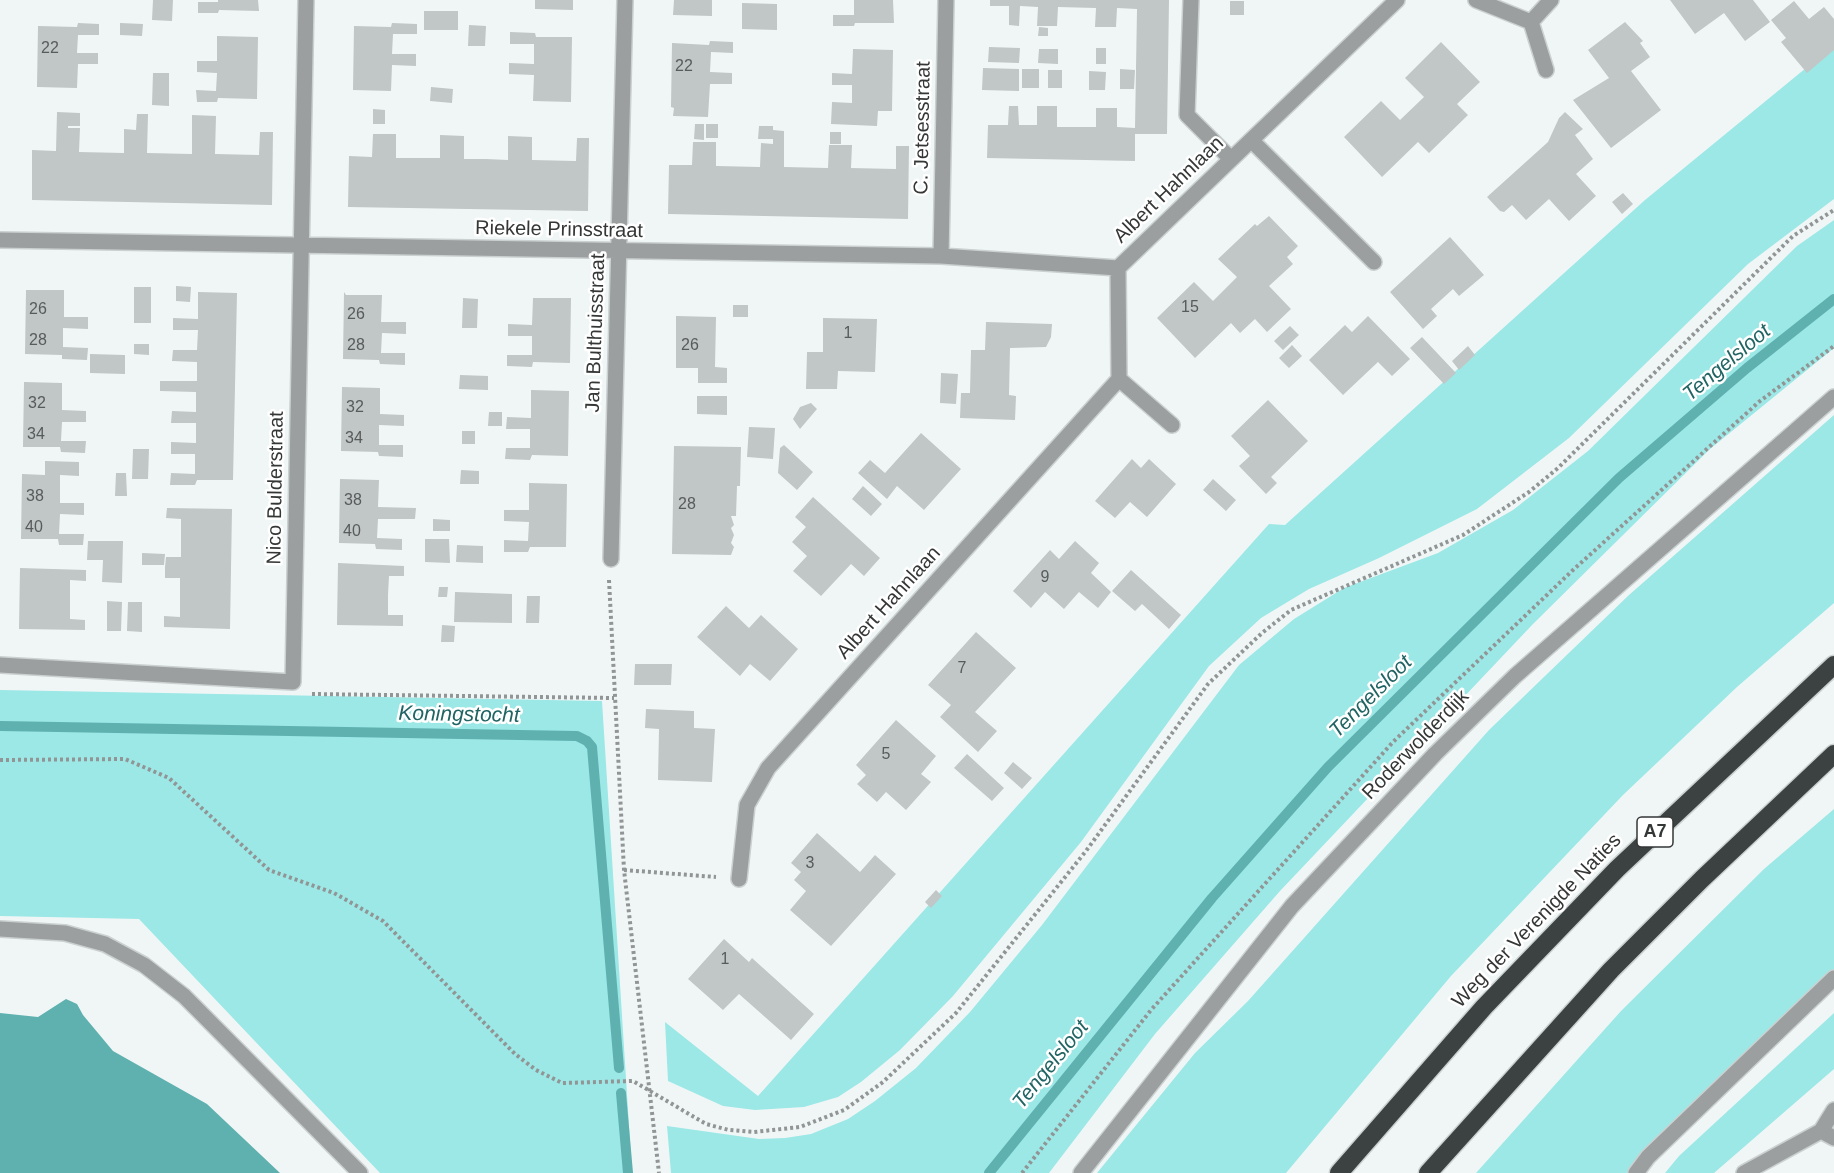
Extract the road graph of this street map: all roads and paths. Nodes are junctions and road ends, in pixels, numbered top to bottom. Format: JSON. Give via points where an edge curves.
{"nodes":[{"id":1,"x":306,"y":0,"type":"edge"},
{"id":2,"x":625,"y":0,"type":"edge"},
{"id":3,"x":946,"y":0,"type":"edge"},
{"id":4,"x":1191,"y":0,"type":"edge"},
{"id":5,"x":1397,"y":0,"type":"edge"},
{"id":6,"x":1476,"y":0,"type":"edge"},
{"id":7,"x":1551,"y":0,"type":"edge"},
{"id":8,"x":1531,"y":22,"type":"junction"},
{"id":9,"x":1546,"y":70,"type":"dead end"},
{"id":10,"x":1251,"y":140,"type":"junction"},
{"id":11,"x":1231,"y":159,"type":"junction"},
{"id":12,"x":1834,"y":210,"type":"edge"},
{"id":13,"x":0,"y":240,"type":"edge"},
{"id":14,"x":299,"y":246,"type":"junction"},
{"id":15,"x":620,"y":252,"type":"junction"},
{"id":16,"x":941,"y":256,"type":"junction"},
{"id":17,"x":1374,"y":262,"type":"dead end"},
{"id":18,"x":1118,"y":268,"type":"junction"},
{"id":19,"x":1119,"y":379,"type":"junction"},
{"id":20,"x":1834,"y":397,"type":"edge"},
{"id":21,"x":1172,"y":425,"type":"dead end"},
{"id":22,"x":611,"y":558,"type":"joint"},
{"id":23,"x":0,"y":665,"type":"edge"},
{"id":24,"x":1834,"y":665,"type":"edge"},
{"id":25,"x":293,"y":682,"type":"junction"},
{"id":26,"x":614,"y":698,"type":"junction"},
{"id":27,"x":1834,"y":754,"type":"edge"},
{"id":28,"x":0,"y":760,"type":"edge"},
{"id":29,"x":624,"y":870,"type":"junction"},
{"id":30,"x":739,"y":879,"type":"joint"},
{"id":31,"x":0,"y":929,"type":"edge"},
{"id":32,"x":1834,"y":978,"type":"edge"},
{"id":33,"x":649,"y":1089,"type":"junction"},
{"id":34,"x":1834,"y":1110,"type":"edge"},
{"id":35,"x":1827,"y":1135,"type":"edge"},
{"id":36,"x":360,"y":1173,"type":"edge"},
{"id":37,"x":659,"y":1173,"type":"edge"},
{"id":38,"x":1081,"y":1173,"type":"edge"},
{"id":39,"x":1339,"y":1173,"type":"edge"},
{"id":40,"x":1428,"y":1173,"type":"edge"},
{"id":41,"x":1636,"y":1173,"type":"edge"},
{"id":42,"x":1744,"y":1173,"type":"edge"}],
"edges":[{"from":1,"to":14,"type":"street","name":"Nico Bulderstraat"},
{"from":2,"to":15,"type":"street","name":"Jan Bulthuisstraat"},
{"from":3,"to":16,"type":"street","name":"C. Jetsesstraat"},
{"from":4,"to":11,"type":"street","via":[[1187,115]]},
{"from":5,"to":10,"type":"street","name":"Albert Hahnlaan"},
{"from":6,"to":8,"type":"street"},
{"from":7,"to":8,"type":"street"},
{"from":8,"to":9,"type":"street"},
{"from":10,"to":11,"type":"street","name":"Albert Hahnlaan"},
{"from":10,"to":17,"type":"street","name":"Albert Hahnlaan"},
{"from":11,"to":18,"type":"street","name":"Albert Hahnlaan"},
{"from":12,"to":33,"type":"path","via":[[1793,236],[1529,492],[1463,535],[1291,610],[1234,657],[1208,684],[1086,851],[990,973],[956,1013],[883,1082],[823,1120],[789,1129],[754,1132],[706,1124]]},
{"from":13,"to":14,"type":"street","name":"Riekele Prinsstraat"},
{"from":14,"to":15,"type":"street","name":"Riekele Prinsstraat"},
{"from":14,"to":25,"type":"street","name":"Nico Bulderstraat"},
{"from":15,"to":16,"type":"street","name":"Riekele Prinsstraat"},
{"from":15,"to":22,"type":"street","name":"Jan Bulthuisstraat"},
{"from":16,"to":18,"type":"street","name":"Riekele Prinsstraat"},
{"from":18,"to":19,"type":"street","name":"Albert Hahnlaan"},
{"from":19,"to":21,"type":"street"},
{"from":19,"to":30,"type":"street","name":"Albert Hahnlaan","via":[[768,768],[747,805]]},
{"from":20,"to":38,"type":"street","name":"Roderwolderdijk","via":[[1515,676],[1435,754],[1293,906]]},
{"from":22,"to":26,"type":"path","via":[[608,591]]},
{"from":23,"to":25,"type":"street"},
{"from":24,"to":39,"type":"highway","name":"Weg der Verenigde Naties","number":"A7","via":[[1617,869],[1484,1007]]},
{"from":25,"to":26,"type":"path","via":[[306,694]]},
{"from":26,"to":29,"type":"path"},
{"from":27,"to":40,"type":"highway","via":[[1611,970]]},
{"from":28,"to":33,"type":"path","via":[[125,759],[168,778],[269,870],[334,893],[383,921],[515,1054],[536,1070],[562,1083],[633,1081]]},
{"from":29,"to":30,"type":"path"},
{"from":29,"to":33,"type":"path"},
{"from":31,"to":36,"type":"street","via":[[65,933],[105,944],[144,965],[184,996]]},
{"from":32,"to":41,"type":"street"},
{"from":33,"to":37,"type":"path"},
{"from":34,"to":35,"type":"street"},
{"from":35,"to":42,"type":"street"}]}
